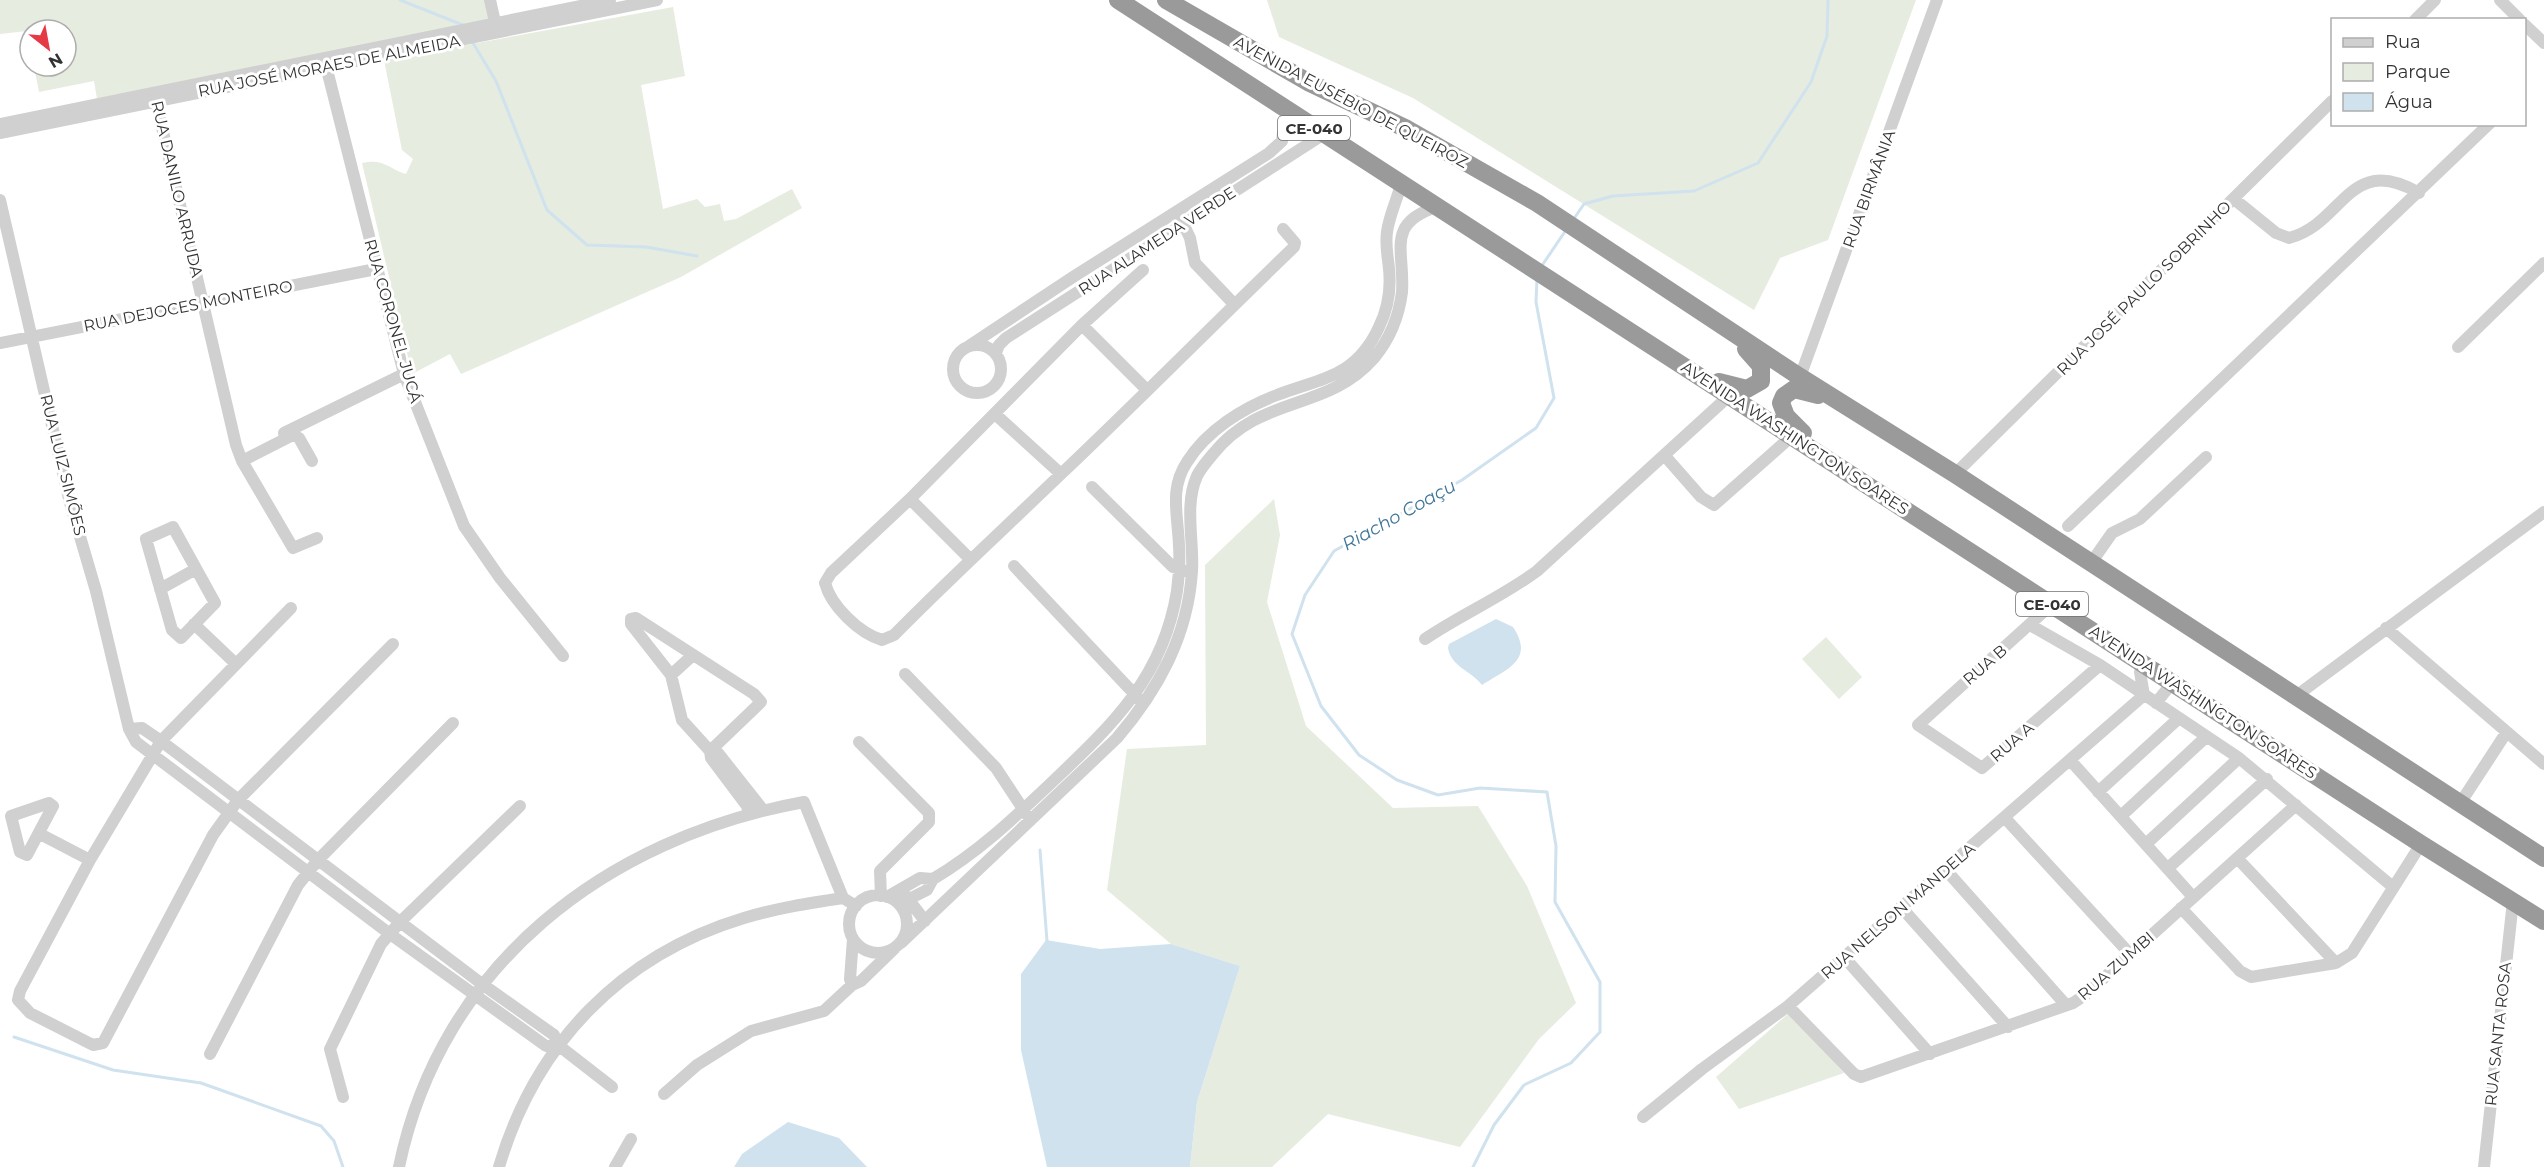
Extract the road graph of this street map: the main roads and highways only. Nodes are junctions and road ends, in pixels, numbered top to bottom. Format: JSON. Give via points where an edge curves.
{"nodes":[{"id":1,"x":1118,"y":0,"type":"edge"},
{"id":2,"x":1166,"y":0,"type":"edge"},
{"id":3,"x":1561,"y":285,"type":"joint"},
{"id":4,"x":1731,"y":332,"type":"junction"},
{"id":5,"x":1700,"y":376,"type":"junction"},
{"id":6,"x":1842,"y":404,"type":"junction"},
{"id":7,"x":1815,"y":450,"type":"junction"},
{"id":8,"x":2544,"y":858,"type":"edge"},
{"id":9,"x":2544,"y":921,"type":"edge"}],
"edges":[{"from":1,"to":3,"type":"highway","name":"AVENIDA EUSÉBIO DE QUEIROZ","number":"CE-040"},
{"from":2,"to":4,"type":"highway","name":"AVENIDA EUSÉBIO DE QUEIROZ","number":"CE-040","via":[[1308,82],[1407,129],[1537,203]]},
{"from":3,"to":5,"type":"highway","name":"AVENIDA WASHINGTON SOARES","number":"CE-040"},
{"from":4,"to":5,"type":"highway","via":[[1758,360],[1761,381],[1741,389]]},
{"from":4,"to":6,"type":"highway","number":"CE-040"},
{"from":5,"to":7,"type":"highway","name":"AVENIDA WASHINGTON SOARES","number":"CE-040"},
{"from":6,"to":7,"type":"highway","via":[[1799,388],[1784,396],[1784,414],[1810,439]]},
{"from":6,"to":8,"type":"highway","number":"CE-040"},
{"from":7,"to":9,"type":"highway","name":"AVENIDA WASHINGTON SOARES","number":"CE-040"}]}
